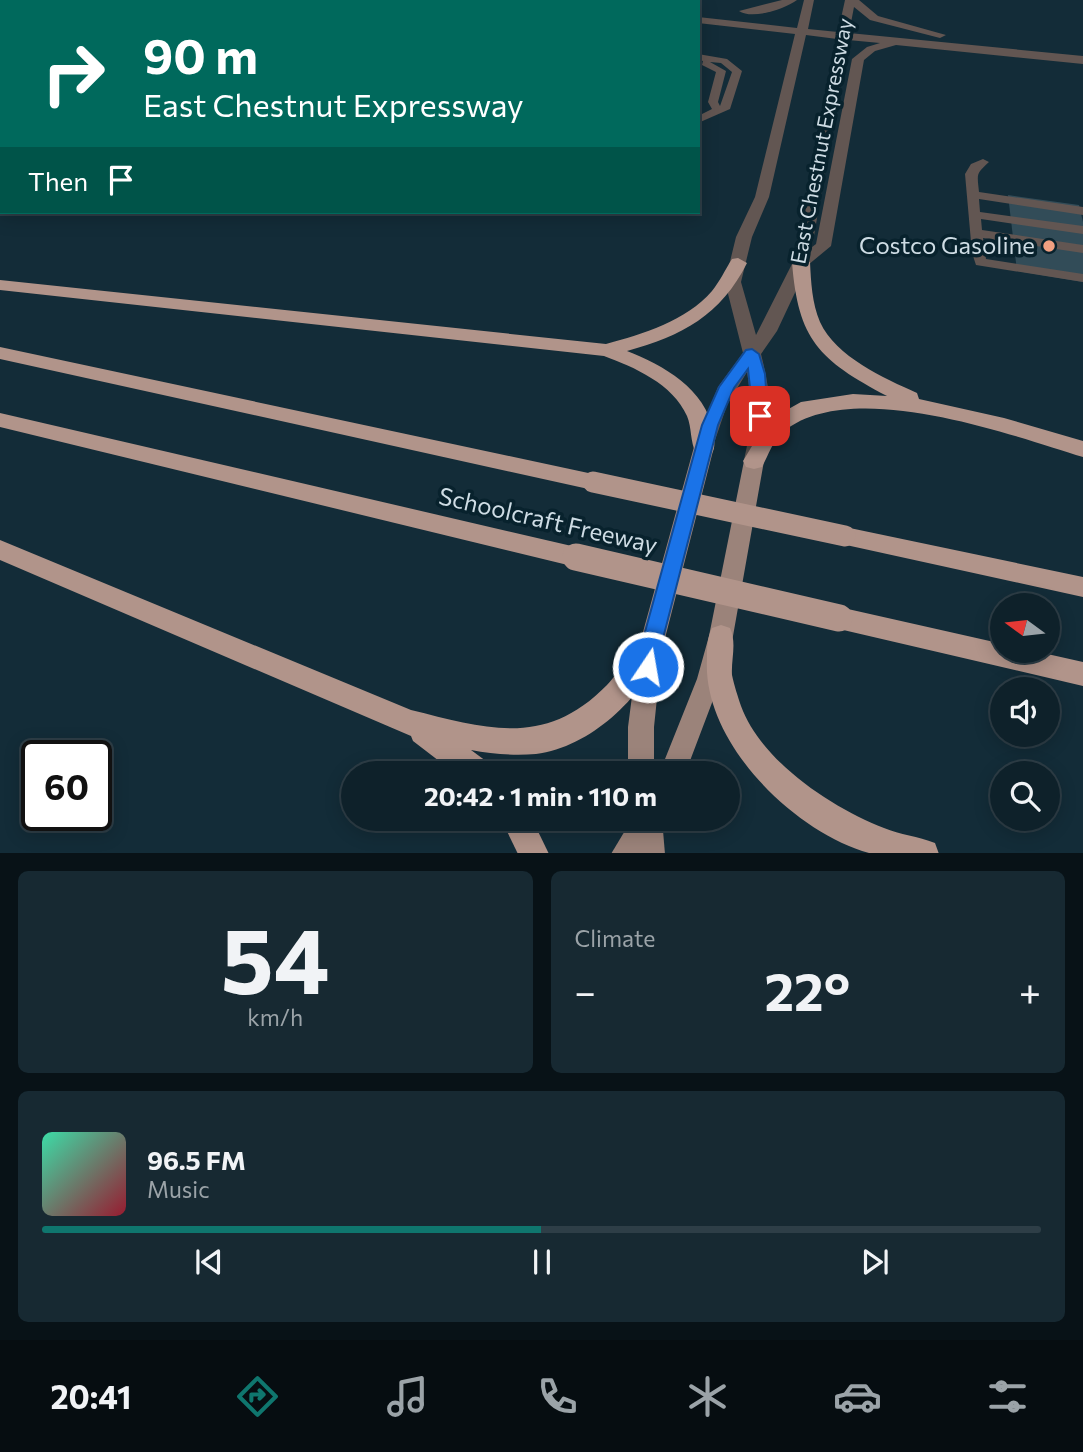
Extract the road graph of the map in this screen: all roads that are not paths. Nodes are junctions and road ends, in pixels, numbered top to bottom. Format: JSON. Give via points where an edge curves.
{"nodes":[{"id":1,"x":792,"y":0,"type":"edge"},
{"id":2,"x":809,"y":0,"type":"edge"},
{"id":3,"x":851,"y":0,"type":"edge"},
{"id":4,"x":700,"y":9,"type":"edge"},
{"id":5,"x":716,"y":9,"type":"dead end"},
{"id":6,"x":794,"y":21,"type":"junction"},
{"id":7,"x":700,"y":22,"type":"edge"},
{"id":8,"x":700,"y":22,"type":"edge"},
{"id":9,"x":844,"y":29,"type":"junction"},
{"id":10,"x":940,"y":35,"type":"junction"},
{"id":11,"x":915,"y":44,"type":"junction"},
{"id":12,"x":1048,"y":45,"type":"dead end"},
{"id":13,"x":788,"y":49,"type":"junction"},
{"id":14,"x":700,"y":57,"type":"edge"},
{"id":15,"x":1083,"y":60,"type":"edge"},
{"id":16,"x":700,"y":63,"type":"edge"},
{"id":17,"x":718,"y":110,"type":"junction"},
{"id":18,"x":700,"y":119,"type":"edge"},
{"id":19,"x":983,"y":162,"type":"dead end"},
{"id":20,"x":1083,"y":211,"type":"edge"},
{"id":21,"x":1083,"y":219,"type":"edge"},
{"id":22,"x":976,"y":224,"type":"junction"},
{"id":23,"x":1083,"y":230,"type":"edge"},
{"id":24,"x":1083,"y":238,"type":"edge"},
{"id":25,"x":1083,"y":249,"type":"edge"},
{"id":26,"x":1083,"y":258,"type":"edge"},
{"id":27,"x":801,"y":262,"type":"junction"},
{"id":28,"x":738,"y":264,"type":"junction"},
{"id":29,"x":1083,"y":269,"type":"edge"},
{"id":30,"x":1083,"y":278,"type":"edge"},
{"id":31,"x":0,"y":285,"type":"edge"},
{"id":32,"x":606,"y":350,"type":"junction"},
{"id":33,"x":0,"y":353,"type":"edge"},
{"id":34,"x":752,"y":354,"type":"junction"},
{"id":35,"x":928,"y":407,"type":"junction"},
{"id":36,"x":0,"y":420,"type":"edge"},
{"id":37,"x":704,"y":447,"type":"junction"},
{"id":38,"x":1083,"y":450,"type":"edge"},
{"id":39,"x":754,"y":461,"type":"junction"},
{"id":40,"x":0,"y":550,"type":"edge"},
{"id":41,"x":1083,"y":587,"type":"edge"},
{"id":42,"x":721,"y":636,"type":"junction"},
{"id":43,"x":650,"y":650,"type":"junction"},
{"id":44,"x":1083,"y":674,"type":"edge"},
{"id":45,"x":410,"y":723,"type":"junction"},
{"id":46,"x":462,"y":761,"type":"edge"},
{"id":47,"x":641,"y":761,"type":"edge"},
{"id":48,"x":677,"y":761,"type":"edge"},
{"id":49,"x":522,"y":831,"type":"edge"},
{"id":50,"x":640,"y":831,"type":"edge"},
{"id":51,"x":648,"y":831,"type":"edge"},
{"id":52,"x":534,"y":853,"type":"edge"},
{"id":53,"x":625,"y":853,"type":"edge"},
{"id":54,"x":651,"y":853,"type":"edge"},
{"id":55,"x":906,"y":853,"type":"edge"}],
"edges":[{"from":1,"to":6,"type":"street","via":[[739,11]]},
{"from":2,"to":6,"type":"street","name":"East Chestnut Expressway"},
{"from":3,"to":9,"type":"street","name":"East Chestnut Expressway"},
{"from":3,"to":10,"type":"street","via":[[874,18]]},
{"from":4,"to":5,"type":"street"},
{"from":6,"to":7,"type":"street"},
{"from":6,"to":9,"type":"street"},
{"from":6,"to":13,"type":"street","name":"East Chestnut Expressway"},
{"from":8,"to":13,"type":"street","via":[[757,30]]},
{"from":9,"to":10,"type":"street"},
{"from":9,"to":11,"type":"street"},
{"from":9,"to":27,"type":"street","name":"East Chestnut Expressway"},
{"from":10,"to":12,"type":"street"},
{"from":11,"to":15,"type":"street"},
{"from":11,"to":27,"type":"street","via":[[886,44],[858,59],[823,246]]},
{"from":13,"to":28,"type":"street","name":"East Chestnut Expressway","via":[[762,197]]},
{"from":14,"to":17,"type":"lane","via":[[724,61],[737,71],[726,107]]},
{"from":16,"to":17,"type":"lane","via":[[722,71],[713,102]]},
{"from":17,"to":18,"type":"lane"},
{"from":19,"to":22,"type":"lane","via":[[971,174]]},
{"from":20,"to":22,"type":"lane"},
{"from":21,"to":22,"type":"lane"},
{"from":22,"to":23,"type":"lane"},
{"from":22,"to":24,"type":"lane"},
{"from":22,"to":25,"type":"lane"},
{"from":22,"to":26,"type":"lane"},
{"from":22,"to":29,"type":"lane"},
{"from":22,"to":30,"type":"lane","via":[[981,262]]},
{"from":27,"to":34,"type":"street","name":"East Chestnut Expressway","via":[[780,309]]},
{"from":27,"to":35,"type":"highway","via":[[805,302],[816,332],[858,369]]},
{"from":28,"to":32,"type":"highway","via":[[727,287],[697,314],[652,337]]},
{"from":28,"to":34,"type":"street","name":"East Chestnut Expressway","via":[[733,282]]},
{"from":31,"to":32,"type":"highway"},
{"from":32,"to":37,"type":"highway","via":[[643,364],[685,395],[701,420]]},
{"from":33,"to":41,"type":"highway","name":"Schoolcraft Freeway","bridge":true},
{"from":34,"to":37,"type":"street","name":"East Chestnut Expressway","via":[[727,387]]},
{"from":34,"to":39,"type":"street","name":"East Chestnut Expressway","via":[[760,416]]},
{"from":35,"to":38,"type":"highway"},
{"from":35,"to":39,"type":"highway","via":[[860,400],[803,411],[765,437]]},
{"from":36,"to":44,"type":"highway","name":"Schoolcraft Freeway","bridge":true},
{"from":37,"to":43,"type":"main road","name":"East Chestnut Expressway"},
{"from":39,"to":42,"type":"main road","name":"East Chestnut Expressway"},
{"from":40,"to":45,"type":"highway"},
{"from":42,"to":48,"type":"main road","name":"East Chestnut Expressway"},
{"from":42,"to":55,"type":"highway","via":[[717,655],[723,698],[759,760],[814,808]]},
{"from":43,"to":45,"type":"highway","via":[[610,700],[571,728],[541,740],[471,737]]},
{"from":43,"to":47,"type":"main road","name":"East Chestnut Expressway"},
{"from":45,"to":46,"type":"highway"},
{"from":49,"to":52,"type":"highway"},
{"from":50,"to":53,"type":"main road"},
{"from":51,"to":54,"type":"main road"}]}
